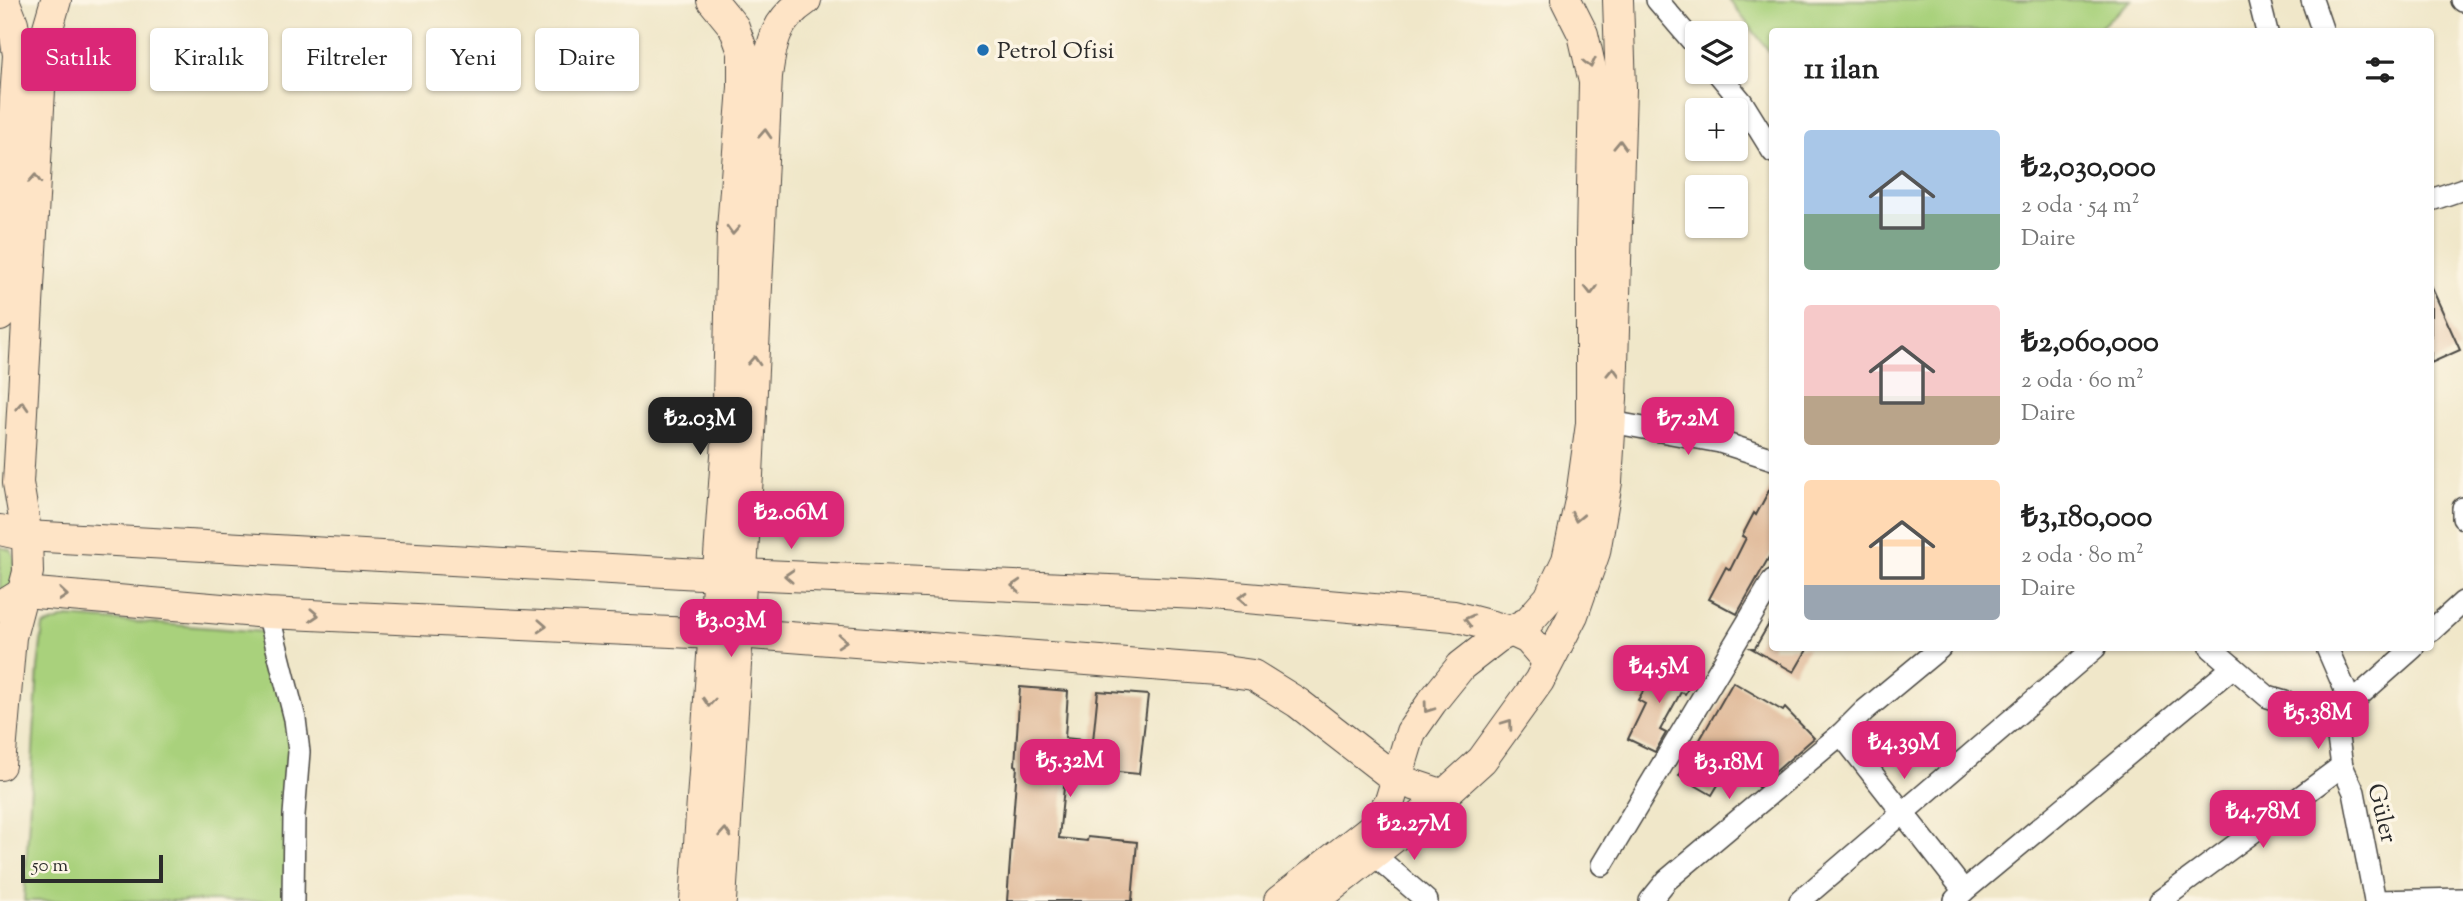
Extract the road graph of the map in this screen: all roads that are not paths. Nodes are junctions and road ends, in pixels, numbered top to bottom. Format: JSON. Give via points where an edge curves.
{"nodes":[{"id":1,"x":4,"y":0,"type":"edge"},
{"id":2,"x":56,"y":0,"type":"edge"},
{"id":3,"x":712,"y":0,"type":"edge"},
{"id":4,"x":806,"y":0,"type":"edge"},
{"id":5,"x":1566,"y":0,"type":"edge"},
{"id":6,"x":1618,"y":0,"type":"edge"},
{"id":7,"x":1657,"y":0,"type":"edge"},
{"id":8,"x":2259,"y":0,"type":"edge"},
{"id":9,"x":2312,"y":0,"type":"edge"},
{"id":10,"x":2266,"y":28,"type":"edge"},
{"id":11,"x":2322,"y":28,"type":"edge"},
{"id":12,"x":1685,"y":33,"type":"edge"},
{"id":13,"x":1727,"y":84,"type":"edge"},
{"id":14,"x":1769,"y":146,"type":"edge"},
{"id":15,"x":2463,"y":189,"type":"edge"},
{"id":16,"x":2434,"y":199,"type":"edge"},
{"id":17,"x":11,"y":275,"type":"edge"},
{"id":18,"x":9,"y":317,"type":"edge"},
{"id":19,"x":1611,"y":422,"type":"junction"},
{"id":20,"x":1769,"y":458,"type":"edge"},
{"id":21,"x":2463,"y":508,"type":"edge"},
{"id":22,"x":2463,"y":518,"type":"edge"},
{"id":23,"x":13,"y":533,"type":"edge"},
{"id":24,"x":730,"y":574,"type":"junction"},
{"id":25,"x":1769,"y":587,"type":"edge"},
{"id":26,"x":12,"y":600,"type":"edge"},
{"id":27,"x":2463,"y":602,"type":"edge"},
{"id":28,"x":268,"y":613,"type":"junction"},
{"id":29,"x":2434,"y":624,"type":"edge"},
{"id":30,"x":1511,"y":631,"type":"junction"},
{"id":31,"x":726,"y":634,"type":"junction"},
{"id":32,"x":1936,"y":651,"type":"edge"},
{"id":33,"x":2092,"y":651,"type":"edge"},
{"id":34,"x":2214,"y":651,"type":"edge"},
{"id":35,"x":2328,"y":651,"type":"edge"},
{"id":36,"x":2410,"y":651,"type":"edge"},
{"id":37,"x":1548,"y":662,"type":"junction"},
{"id":38,"x":2233,"y":667,"type":"junction"},
{"id":39,"x":2343,"y":710,"type":"junction"},
{"id":40,"x":1842,"y":734,"type":"junction"},
{"id":41,"x":0,"y":765,"type":"edge"},
{"id":42,"x":2342,"y":766,"type":"junction"},
{"id":43,"x":1396,"y":779,"type":"junction"},
{"id":44,"x":1444,"y":795,"type":"junction"},
{"id":45,"x":1903,"y":814,"type":"junction"},
{"id":46,"x":1373,"y":854,"type":"junction"},
{"id":47,"x":1602,"y":865,"type":"dead end"},
{"id":48,"x":1959,"y":896,"type":"edge"},
{"id":49,"x":2375,"y":896,"type":"edge"},
{"id":50,"x":2463,"y":898,"type":"edge"},
{"id":51,"x":293,"y":901,"type":"edge"},
{"id":52,"x":695,"y":901,"type":"edge"},
{"id":53,"x":721,"y":901,"type":"edge"},
{"id":54,"x":1279,"y":901,"type":"edge"},
{"id":55,"x":1314,"y":901,"type":"edge"},
{"id":56,"x":1427,"y":901,"type":"edge"},
{"id":57,"x":1650,"y":901,"type":"edge"},
{"id":58,"x":1800,"y":901,"type":"edge"},
{"id":59,"x":2160,"y":901,"type":"edge"},
{"id":60,"x":2356,"y":901,"type":"edge"}],
"edges":[{"from":1,"to":17,"type":"street","via":[[18,55]]},
{"from":17,"to":2,"type":"street","one_way":true,"via":[[45,38]]},
{"from":3,"to":24,"type":"street","one_way":true,"via":[[734,27],[743,52],[732,229],[727,441]]},
{"from":24,"to":4,"type":"street","one_way":true,"via":[[771,44],[780,23]]},
{"from":5,"to":30,"type":"street","one_way":true,"via":[[1583,34],[1594,82],[1591,424],[1567,560],[1549,598],[1528,622]]},
{"from":19,"to":6,"type":"street","one_way":true,"via":[[1621,88]]},
{"from":7,"to":12,"type":"street"},
{"from":8,"to":10,"type":"street"},
{"from":9,"to":11,"type":"street"},
{"from":13,"to":14,"type":"street"},
{"from":15,"to":16,"type":"street"},
{"from":17,"to":18,"type":"street"},
{"from":23,"to":18,"type":"street","one_way":true,"via":[[18,483]]},
{"from":19,"to":20,"type":"street","via":[[1720,442]]},
{"from":19,"to":37,"type":"street","via":[[1595,552],[1573,615]]},
{"from":21,"to":22,"type":"street"},
{"from":23,"to":24,"type":"street"},
{"from":23,"to":26,"type":"street","via":[[28,572]]},
{"from":30,"to":24,"type":"street","one_way":true,"via":[[1454,616],[1200,594]]},
{"from":24,"to":31,"type":"street"},
{"from":25,"to":47,"type":"street"},
{"from":26,"to":28,"type":"street","one_way":true},
{"from":26,"to":41,"type":"street"},
{"from":27,"to":29,"type":"street"},
{"from":28,"to":31,"type":"street","one_way":true},
{"from":28,"to":51,"type":"street","via":[[299,751]]},
{"from":30,"to":37,"type":"street","via":[[1528,639]]},
{"from":30,"to":43,"type":"street","one_way":true,"via":[[1461,666],[1432,702],[1410,732]]},
{"from":31,"to":43,"type":"street","one_way":true,"via":[[1253,675],[1298,703]]},
{"from":31,"to":52,"type":"street","one_way":true},
{"from":53,"to":31,"type":"street","one_way":true},
{"from":32,"to":40,"type":"street"},
{"from":33,"to":45,"type":"street"},
{"from":34,"to":38,"type":"street"},
{"from":35,"to":39,"type":"street","name":"Güler"},
{"from":36,"to":39,"type":"street"},
{"from":44,"to":37,"type":"street","one_way":true,"via":[[1482,760]]},
{"from":38,"to":39,"type":"street","via":[[2268,697]]},
{"from":38,"to":48,"type":"street"},
{"from":39,"to":42,"type":"street","name":"Güler"},
{"from":40,"to":45,"type":"street"},
{"from":40,"to":57,"type":"street","via":[[1667,880]]},
{"from":42,"to":49,"type":"street","name":"Güler","via":[[2354,792]]},
{"from":42,"to":59,"type":"street"},
{"from":43,"to":44,"type":"street"},
{"from":43,"to":54,"type":"street","via":[[1391,801],[1372,828]]},
{"from":44,"to":46,"type":"street"},
{"from":45,"to":48,"type":"street"},
{"from":45,"to":58,"type":"street"},
{"from":46,"to":55,"type":"street"},
{"from":46,"to":56,"type":"street"},
{"from":49,"to":50,"type":"street"},
{"from":49,"to":60,"type":"street"}]}
